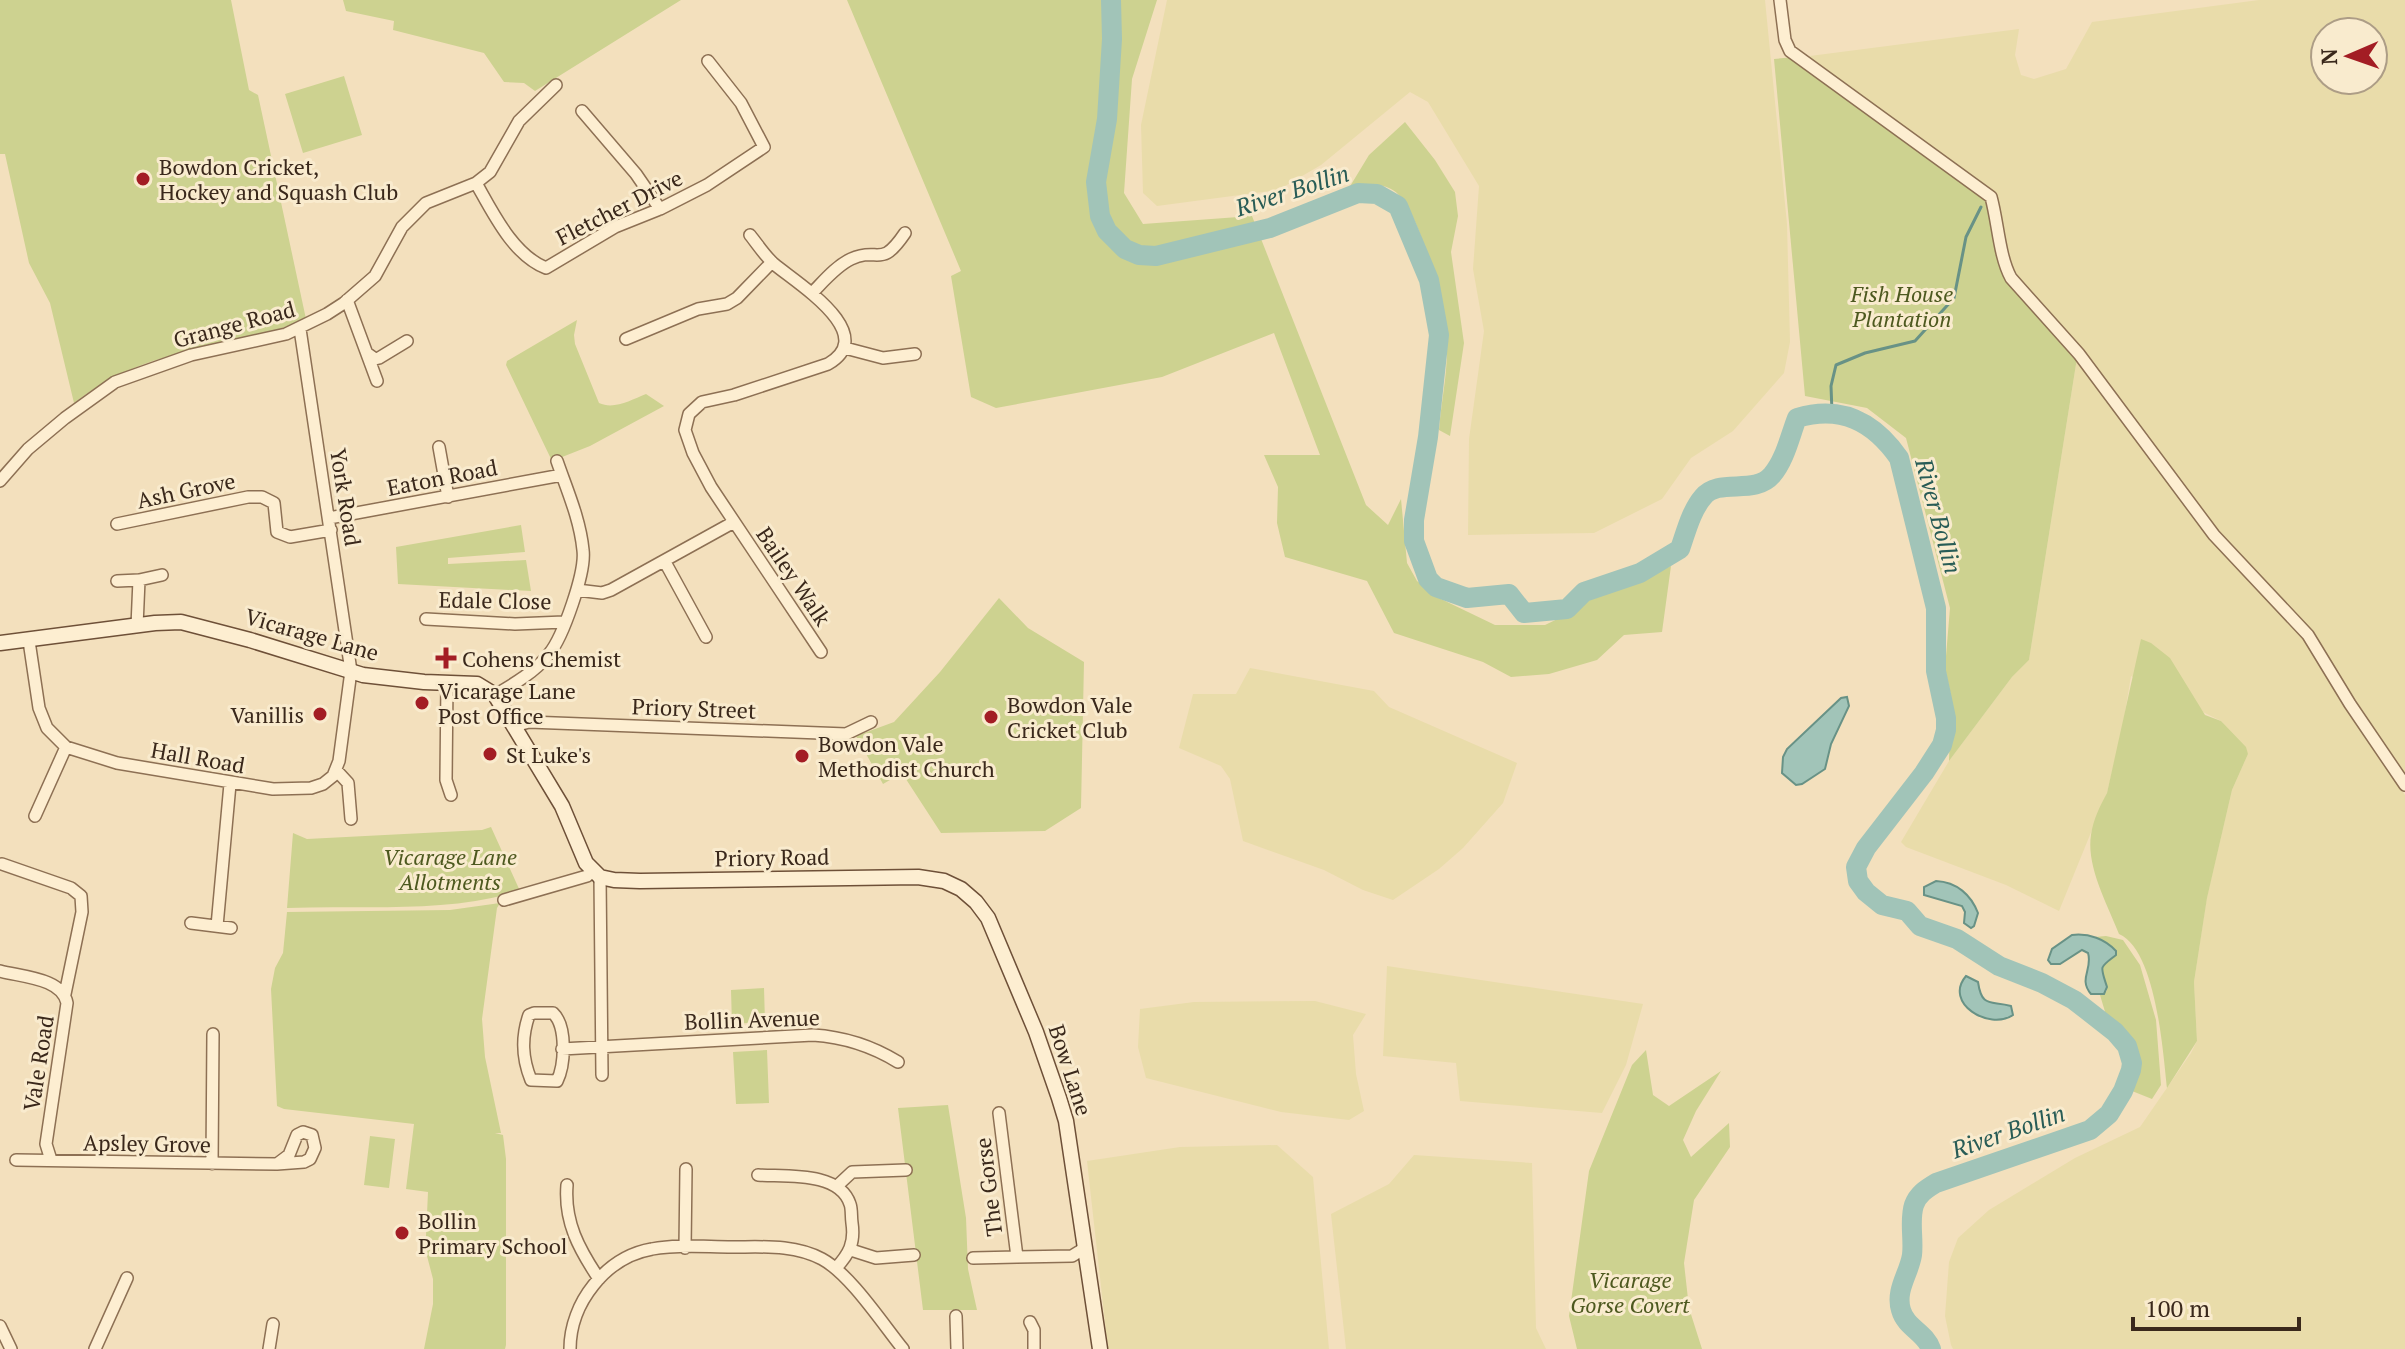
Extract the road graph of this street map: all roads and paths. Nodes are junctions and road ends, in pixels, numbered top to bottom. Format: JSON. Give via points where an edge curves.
{"nodes":[{"id":1,"x":1780,"y":0,"type":"edge"},
{"id":2,"x":708,"y":61,"type":"dead end"},
{"id":3,"x":556,"y":85,"type":"dead end"},
{"id":4,"x":582,"y":111,"type":"dead end"},
{"id":5,"x":476,"y":183,"type":"junction"},
{"id":6,"x":660,"y":209,"type":"junction"},
{"id":7,"x":905,"y":233,"type":"dead end"},
{"id":8,"x":750,"y":235,"type":"dead end"},
{"id":9,"x":772,"y":262,"type":"junction"},
{"id":10,"x":812,"y":293,"type":"junction"},
{"id":11,"x":347,"y":300,"type":"junction"},
{"id":12,"x":300,"y":329,"type":"junction"},
{"id":13,"x":626,"y":339,"type":"dead end"},
{"id":14,"x":407,"y":341,"type":"dead end"},
{"id":15,"x":845,"y":348,"type":"junction"},
{"id":16,"x":368,"y":354,"type":"junction"},
{"id":17,"x":915,"y":354,"type":"dead end"},
{"id":18,"x":377,"y":381,"type":"dead end"},
{"id":19,"x":439,"y":447,"type":"dead end"},
{"id":20,"x":557,"y":461,"type":"dead end"},
{"id":21,"x":562,"y":475,"type":"junction"},
{"id":22,"x":0,"y":481,"type":"edge"},
{"id":23,"x":448,"y":497,"type":"junction"},
{"id":24,"x":734,"y":522,"type":"junction"},
{"id":25,"x":117,"y":524,"type":"dead end"},
{"id":26,"x":330,"y":524,"type":"junction"},
{"id":27,"x":665,"y":562,"type":"junction"},
{"id":28,"x":162,"y":575,"type":"dead end"},
{"id":29,"x":139,"y":580,"type":"junction"},
{"id":30,"x":117,"y":581,"type":"dead end"},
{"id":31,"x":577,"y":590,"type":"junction"},
{"id":32,"x":426,"y":619,"type":"dead end"},
{"id":33,"x":564,"y":622,"type":"junction"},
{"id":34,"x":137,"y":626,"type":"junction"},
{"id":35,"x":706,"y":637,"type":"dead end"},
{"id":36,"x":29,"y":641,"type":"junction"},
{"id":37,"x":0,"y":643,"type":"edge"},
{"id":38,"x":821,"y":652,"type":"dead end"},
{"id":39,"x":351,"y":671,"type":"junction"},
{"id":40,"x":447,"y":682,"type":"junction"},
{"id":41,"x":495,"y":695,"type":"junction"},
{"id":42,"x":871,"y":722,"type":"dead end"},
{"id":43,"x":514,"y":726,"type":"junction"},
{"id":44,"x":66,"y":747,"type":"junction"},
{"id":45,"x":336,"y":770,"type":"junction"},
{"id":46,"x":230,"y":784,"type":"junction"},
{"id":47,"x":2405,"y":785,"type":"edge"},
{"id":48,"x":451,"y":795,"type":"dead end"},
{"id":49,"x":35,"y":816,"type":"dead end"},
{"id":50,"x":351,"y":819,"type":"dead end"},
{"id":51,"x":2,"y":864,"type":"edge"},
{"id":52,"x":596,"y":874,"type":"junction"},
{"id":53,"x":944,"y":881,"type":"joint"},
{"id":54,"x":504,"y":900,"type":"dead end"},
{"id":55,"x":191,"y":923,"type":"dead end"},
{"id":56,"x":217,"y":926,"type":"junction"},
{"id":57,"x":231,"y":928,"type":"dead end"},
{"id":58,"x":0,"y":971,"type":"edge"},
{"id":59,"x":65,"y":994,"type":"junction"},
{"id":60,"x":213,"y":1034,"type":"dead end"},
{"id":61,"x":602,"y":1047,"type":"junction"},
{"id":62,"x":562,"y":1049,"type":"junction"},
{"id":63,"x":898,"y":1062,"type":"dead end"},
{"id":64,"x":602,"y":1075,"type":"dead end"},
{"id":65,"x":999,"y":1113,"type":"dead end"},
{"id":66,"x":16,"y":1160,"type":"dead end"},
{"id":67,"x":51,"y":1160,"type":"junction"},
{"id":68,"x":212,"y":1164,"type":"junction"},
{"id":69,"x":277,"y":1164,"type":"dead end"},
{"id":70,"x":686,"y":1169,"type":"dead end"},
{"id":71,"x":906,"y":1170,"type":"dead end"},
{"id":72,"x":758,"y":1175,"type":"dead end"},
{"id":73,"x":567,"y":1185,"type":"dead end"},
{"id":74,"x":837,"y":1186,"type":"junction"},
{"id":75,"x":685,"y":1248,"type":"junction"},
{"id":76,"x":1085,"y":1248,"type":"junction"},
{"id":77,"x":851,"y":1250,"type":"junction"},
{"id":78,"x":914,"y":1255,"type":"dead end"},
{"id":79,"x":1017,"y":1257,"type":"junction"},
{"id":80,"x":973,"y":1258,"type":"dead end"},
{"id":81,"x":836,"y":1268,"type":"junction"},
{"id":82,"x":127,"y":1278,"type":"dead end"},
{"id":83,"x":599,"y":1279,"type":"junction"},
{"id":84,"x":956,"y":1316,"type":"dead end"},
{"id":85,"x":1030,"y":1322,"type":"dead end"},
{"id":86,"x":273,"y":1324,"type":"dead end"},
{"id":87,"x":0,"y":1326,"type":"edge"},
{"id":88,"x":11,"y":1349,"type":"edge"},
{"id":89,"x":95,"y":1349,"type":"edge"},
{"id":90,"x":269,"y":1349,"type":"edge"},
{"id":91,"x":570,"y":1349,"type":"edge"},
{"id":92,"x":903,"y":1349,"type":"edge"},
{"id":93,"x":957,"y":1349,"type":"edge"},
{"id":94,"x":1034,"y":1349,"type":"edge"},
{"id":95,"x":1100,"y":1349,"type":"edge"}],
"edges":[{"from":1,"to":47,"type":"street","via":[[1790,51],[1991,197],[2003,264],[2011,278],[2079,354],[2214,535],[2308,635]]},
{"from":2,"to":6,"type":"street","name":"Fletcher Drive","via":[[741,103],[764,147]]},
{"from":3,"to":5,"type":"street","name":"Grange Road","via":[[519,121],[499,160]]},
{"from":4,"to":6,"type":"street"},
{"from":5,"to":6,"type":"street","name":"Fletcher Drive","via":[[530,262],[546,268],[615,227]]},
{"from":5,"to":11,"type":"street","name":"Grange Road","via":[[426,203],[402,227],[375,276]]},
{"from":7,"to":10,"type":"street","via":[[893,251],[853,258]]},
{"from":8,"to":9,"type":"street"},
{"from":9,"to":10,"type":"street"},
{"from":9,"to":13,"type":"street","via":[[727,304],[698,309]]},
{"from":10,"to":15,"type":"street","via":[[836,318]]},
{"from":11,"to":12,"type":"street","name":"Grange Road"},
{"from":11,"to":16,"type":"street"},
{"from":12,"to":22,"type":"street","name":"Grange Road","via":[[191,355],[115,382],[28,449]]},
{"from":12,"to":26,"type":"street","name":"York Road"},
{"from":14,"to":16,"type":"street","via":[[379,358]]},
{"from":15,"to":17,"type":"street","via":[[883,358]]},
{"from":15,"to":24,"type":"street","name":"Bailey Walk","via":[[828,364],[702,402],[689,414],[685,430],[693,453]]},
{"from":16,"to":18,"type":"street"},
{"from":19,"to":23,"type":"street"},
{"from":20,"to":21,"type":"street"},
{"from":21,"to":23,"type":"street","name":"Eaton Road"},
{"from":21,"to":31,"type":"street","via":[[584,554]]},
{"from":23,"to":26,"type":"street","name":"Eaton Road"},
{"from":24,"to":27,"type":"street"},
{"from":24,"to":38,"type":"street","name":"Bailey Walk"},
{"from":25,"to":26,"type":"street","name":"Ash Grove","via":[[248,497],[274,503],[277,532],[290,537]]},
{"from":26,"to":39,"type":"street","name":"York Road"},
{"from":27,"to":31,"type":"street","via":[[602,593]]},
{"from":27,"to":35,"type":"street"},
{"from":28,"to":29,"type":"street"},
{"from":29,"to":30,"type":"street"},
{"from":29,"to":34,"type":"street"},
{"from":31,"to":33,"type":"street"},
{"from":32,"to":33,"type":"street","name":"Edale Close"},
{"from":33,"to":41,"type":"street","via":[[550,654]]},
{"from":34,"to":36,"type":"street","name":"Vicarage Lane"},
{"from":34,"to":39,"type":"street","name":"Vicarage Lane","via":[[191,623]]},
{"from":36,"to":37,"type":"street","name":"Vicarage Lane"},
{"from":36,"to":44,"type":"street","via":[[42,718]]},
{"from":39,"to":40,"type":"street","name":"Vicarage Lane"},
{"from":39,"to":45,"type":"street"},
{"from":40,"to":41,"type":"street","name":"Vicarage Lane","via":[[477,684]]},
{"from":40,"to":48,"type":"street","via":[[446,780]]},
{"from":41,"to":43,"type":"street"},
{"from":42,"to":43,"type":"street","name":"Priory Street","via":[[846,734],[529,722]]},
{"from":43,"to":52,"type":"street"},
{"from":44,"to":46,"type":"street","name":"Hall Road","via":[[117,763]]},
{"from":44,"to":49,"type":"street"},
{"from":45,"to":46,"type":"street","name":"Hall Road","via":[[328,781],[311,788]]},
{"from":45,"to":50,"type":"street","via":[[348,783]]},
{"from":46,"to":56,"type":"street"},
{"from":51,"to":59,"type":"street","via":[[81,896]]},
{"from":52,"to":53,"type":"street","name":"Priory Road","via":[[640,881]]},
{"from":52,"to":54,"type":"street"},
{"from":52,"to":61,"type":"street"},
{"from":53,"to":76,"type":"street","name":"Bow Lane","via":[[976,902],[994,928],[1036,1032],[1066,1121]]},
{"from":55,"to":56,"type":"street"},
{"from":56,"to":57,"type":"street"},
{"from":58,"to":59,"type":"street","name":"Vale Road","via":[[57,986]]},
{"from":59,"to":67,"type":"street","name":"Vale Road","via":[[46,1144]]},
{"from":60,"to":68,"type":"street"},
{"from":61,"to":62,"type":"street","name":"Bollin Avenue"},
{"from":61,"to":63,"type":"street","name":"Bollin Avenue","via":[[830,1036]]},
{"from":61,"to":64,"type":"street"},
{"from":62,"to":62,"type":"street","via":[[558,1018],[553,1013],[529,1015],[523,1041],[531,1080],[557,1081]]},
{"from":65,"to":79,"type":"street","name":"The Gorse"},
{"from":66,"to":67,"type":"street","name":"Apsley Grove"},
{"from":67,"to":68,"type":"street","name":"Apsley Grove"},
{"from":68,"to":69,"type":"street","name":"Apsley Grove"},
{"from":70,"to":75,"type":"street"},
{"from":71,"to":74,"type":"street","via":[[852,1172]]},
{"from":72,"to":74,"type":"street"},
{"from":73,"to":83,"type":"street","via":[[569,1222],[579,1250]]},
{"from":74,"to":77,"type":"street","via":[[850,1203]]},
{"from":75,"to":81,"type":"street","via":[[791,1249]]},
{"from":75,"to":83,"type":"street","via":[[642,1252]]},
{"from":76,"to":79,"type":"street","name":"The Gorse","via":[[1072,1256]]},
{"from":76,"to":95,"type":"street","name":"Bow Lane"},
{"from":77,"to":78,"type":"street","via":[[876,1258]]},
{"from":77,"to":81,"type":"street"},
{"from":79,"to":80,"type":"street","name":"The Gorse"},
{"from":81,"to":92,"type":"street"},
{"from":82,"to":89,"type":"street"},
{"from":83,"to":91,"type":"street","via":[[575,1315]]},
{"from":84,"to":93,"type":"street"},
{"from":85,"to":94,"type":"street"},
{"from":86,"to":90,"type":"street"},
{"from":87,"to":88,"type":"street"}]}
